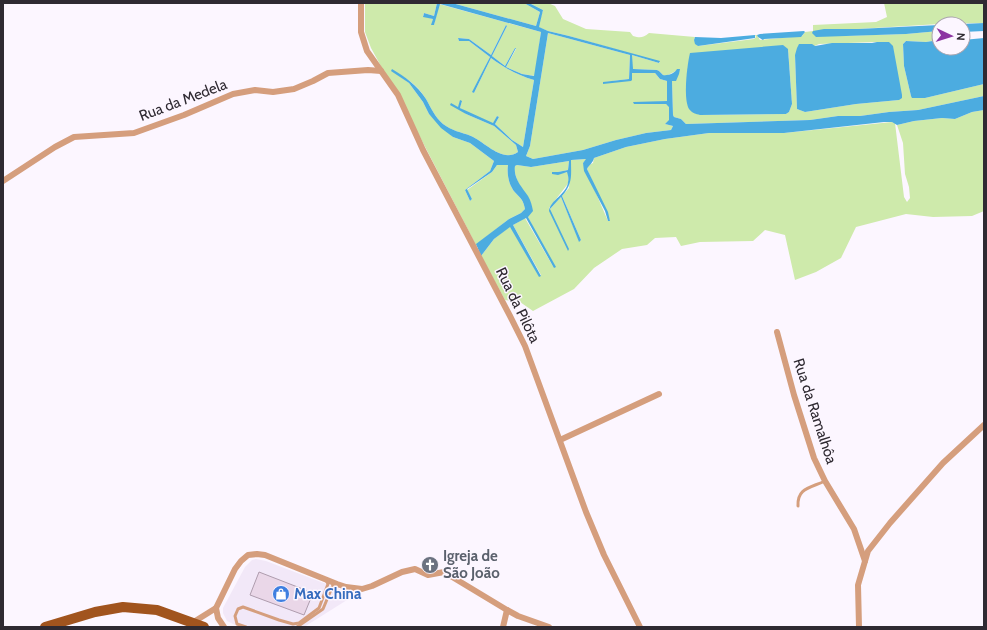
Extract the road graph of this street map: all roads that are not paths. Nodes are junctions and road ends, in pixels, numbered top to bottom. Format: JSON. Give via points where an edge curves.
{"nodes":[{"id":1,"x":362,"y":3,"type":"edge"},
{"id":2,"x":381,"y":71,"type":"junction"},
{"id":3,"x":3,"y":180,"type":"edge"},
{"id":4,"x":777,"y":332,"type":"dead end"},
{"id":5,"x":659,"y":394,"type":"dead end"},
{"id":6,"x":984,"y":425,"type":"edge"},
{"id":7,"x":560,"y":440,"type":"junction"},
{"id":8,"x":825,"y":481,"type":"junction"},
{"id":9,"x":798,"y":506,"type":"dead end"},
{"id":10,"x":865,"y":561,"type":"junction"},
{"id":11,"x":326,"y":579,"type":"junction"},
{"id":12,"x":338,"y":584,"type":"junction"},
{"id":13,"x":216,"y":608,"type":"junction"},
{"id":14,"x":507,"y":610,"type":"junction"},
{"id":15,"x":192,"y":623,"type":"junction"},
{"id":16,"x":45,"y":627,"type":"edge"},
{"id":17,"x":204,"y":627,"type":"edge"},
{"id":18,"x":224,"y":627,"type":"edge"},
{"id":19,"x":246,"y":627,"type":"edge"},
{"id":20,"x":297,"y":627,"type":"edge"},
{"id":21,"x":503,"y":627,"type":"edge"},
{"id":22,"x":549,"y":627,"type":"edge"},
{"id":23,"x":640,"y":627,"type":"edge"},
{"id":24,"x":859,"y":627,"type":"edge"}],
"edges":[{"from":1,"to":2,"type":"street","name":"Rua da Pilôta","via":[[361,32],[367,51]]},
{"from":2,"to":3,"type":"street","name":"Rua da Medela","via":[[328,73],[294,89],[272,92],[255,90],[233,94],[134,133],[74,137]]},
{"from":2,"to":7,"type":"street","name":"Rua da Pilôta","via":[[398,95],[423,150],[525,346]]},
{"from":4,"to":8,"type":"street","name":"Rua da Ramalhôa","via":[[814,458]]},
{"from":5,"to":7,"type":"street"},
{"from":6,"to":10,"type":"street","via":[[943,463],[890,523],[868,551]]},
{"from":7,"to":23,"type":"street","name":"Rua da Pilôta","via":[[604,555]]},
{"from":8,"to":9,"type":"lane","via":[[801,492]]},
{"from":8,"to":10,"type":"street","name":"Rua da Ramalhôa","via":[[854,529]]},
{"from":10,"to":24,"type":"street","via":[[858,585]]},
{"from":11,"to":12,"type":"street"},
{"from":11,"to":13,"type":"street","via":[[265,555],[248,555],[235,569]]},
{"from":11,"to":19,"type":"lane","via":[[328,584],[319,608],[299,623],[293,624],[243,607],[238,609],[235,616],[237,624]]},
{"from":12,"to":14,"type":"street","via":[[362,589],[415,568],[428,575],[444,572]]},
{"from":12,"to":20,"type":"lane","via":[[333,585],[323,609]]},
{"from":13,"to":15,"type":"street"},
{"from":13,"to":18,"type":"street","via":[[218,618]]},
{"from":14,"to":21,"type":"street"},
{"from":14,"to":22,"type":"street"},
{"from":15,"to":16,"type":"main road","via":[[157,610],[123,607],[95,612]]},
{"from":15,"to":17,"type":"main road"}]}
